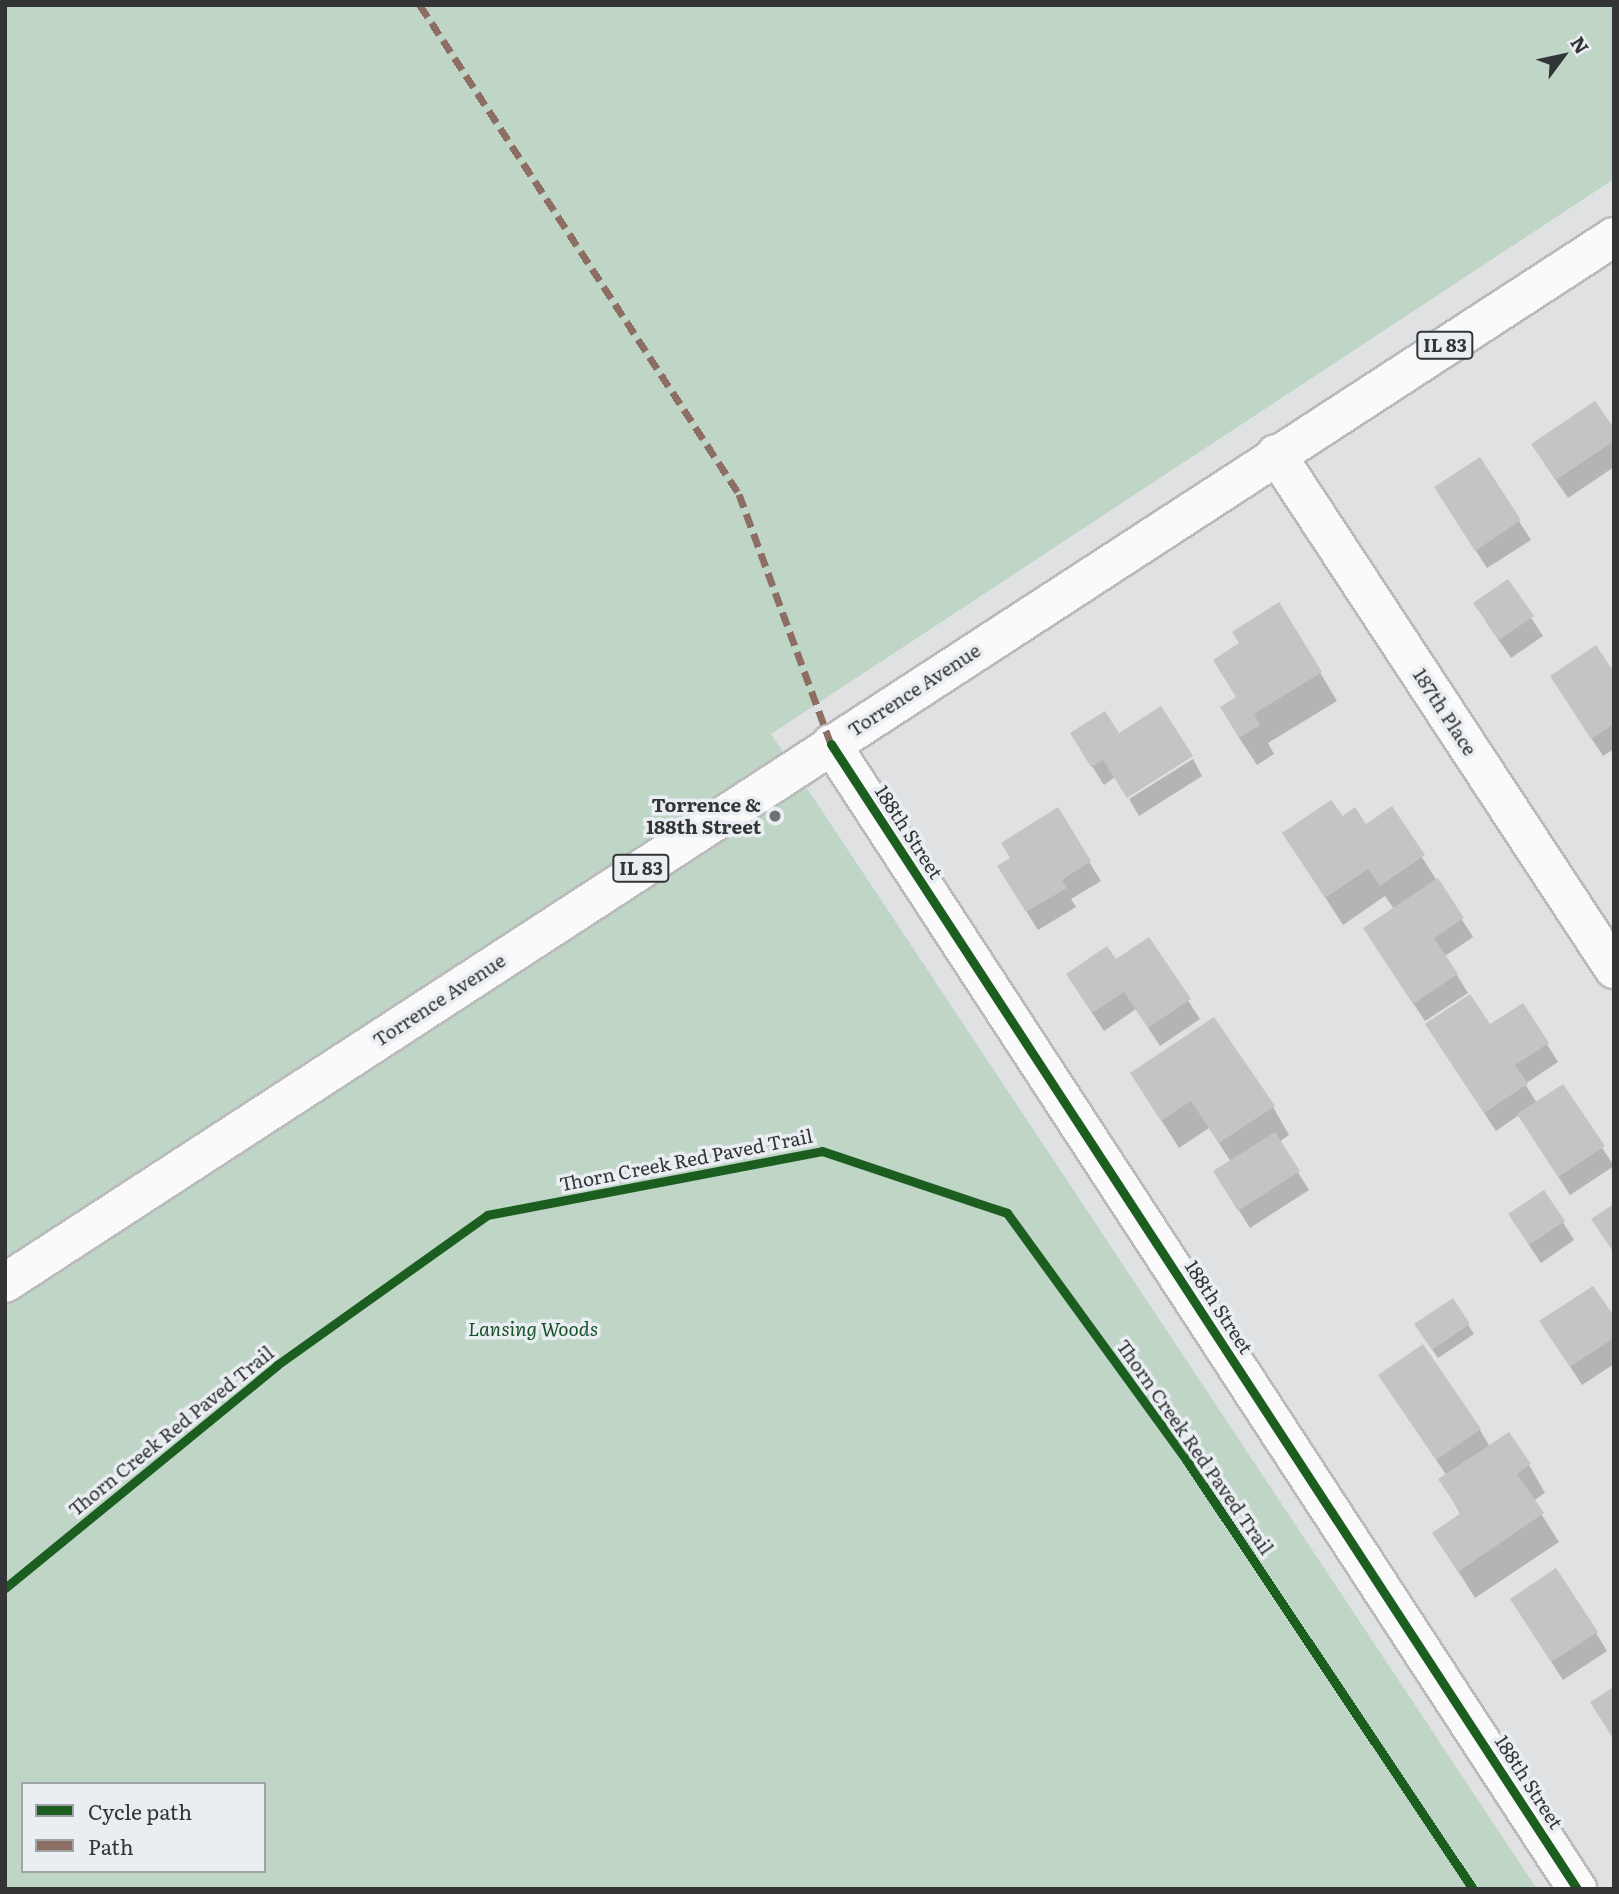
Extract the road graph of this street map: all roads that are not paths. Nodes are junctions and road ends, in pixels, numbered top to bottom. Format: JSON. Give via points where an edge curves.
{"nodes":[{"id":1,"x":1614,"y":237,"type":"edge"},
{"id":2,"x":1276,"y":454,"type":"junction"},
{"id":3,"x":831,"y":744,"type":"junction"},
{"id":4,"x":1614,"y":969,"type":"edge"},
{"id":5,"x":5,"y":1283,"type":"edge"},
{"id":6,"x":1577,"y":1889,"type":"edge"}],
"edges":[{"from":1,"to":2,"type":"street","name":"Torrence Avenue","number":"IL 83"},
{"from":2,"to":3,"type":"street","name":"Torrence Avenue","number":"IL 83"},
{"from":2,"to":4,"type":"street","name":"187th Place"},
{"from":3,"to":5,"type":"street","name":"Torrence Avenue","number":"IL 83"},
{"from":3,"to":6,"type":"street","name":"188th Street"}]}
